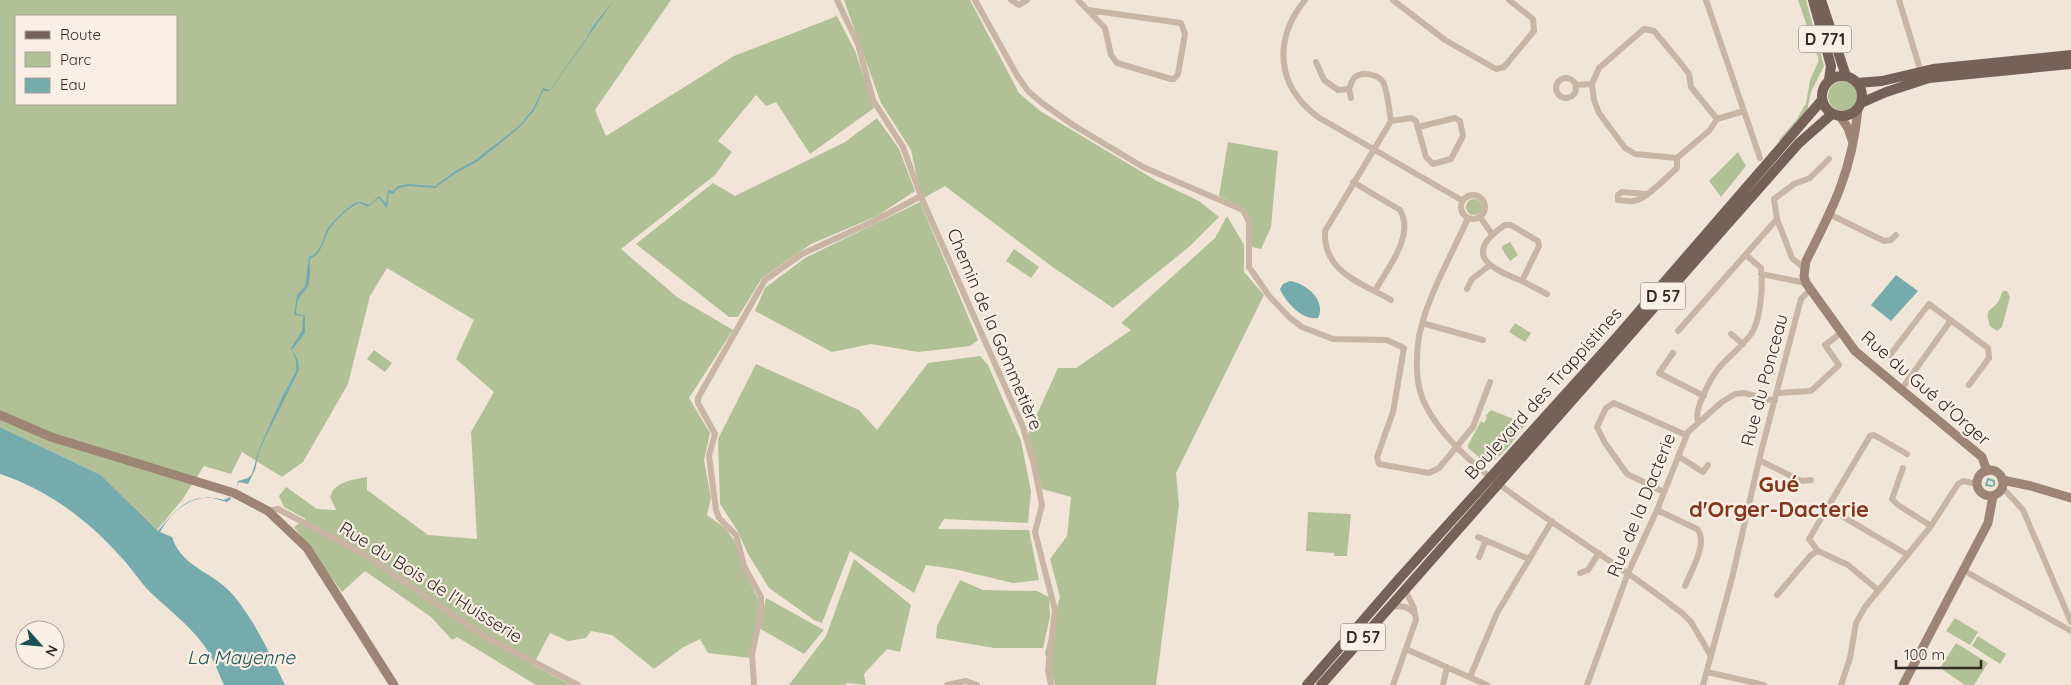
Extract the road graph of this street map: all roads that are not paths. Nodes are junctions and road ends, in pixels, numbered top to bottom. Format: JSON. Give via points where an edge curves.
{"nodes":[{"id":1,"x":837,"y":0,"type":"edge"},
{"id":2,"x":976,"y":0,"type":"edge"},
{"id":3,"x":1012,"y":0,"type":"edge"},
{"id":4,"x":1027,"y":0,"type":"edge"},
{"id":5,"x":1078,"y":0,"type":"edge"},
{"id":6,"x":1305,"y":0,"type":"edge"},
{"id":7,"x":1509,"y":0,"type":"edge"},
{"id":8,"x":1706,"y":0,"type":"edge"},
{"id":9,"x":1813,"y":0,"type":"edge"},
{"id":10,"x":1821,"y":0,"type":"edge"},
{"id":11,"x":1898,"y":0,"type":"edge"},
{"id":12,"x":1396,"y":1,"type":"edge"},
{"id":13,"x":1088,"y":10,"type":"junction"},
{"id":14,"x":2071,"y":55,"type":"edge"},
{"id":15,"x":1316,"y":62,"type":"dead end"},
{"id":16,"x":2071,"y":64,"type":"edge"},
{"id":17,"x":1921,"y":72,"type":"junction"},
{"id":18,"x":1846,"y":76,"type":"junction"},
{"id":19,"x":1830,"y":80,"type":"junction"},
{"id":20,"x":1857,"y":82,"type":"junction"},
{"id":21,"x":1592,"y":84,"type":"junction"},
{"id":22,"x":1576,"y":85,"type":"dead end"},
{"id":23,"x":1348,"y":89,"type":"junction"},
{"id":24,"x":1351,"y":98,"type":"dead end"},
{"id":25,"x":1822,"y":100,"type":"junction"},
{"id":26,"x":1859,"y":106,"type":"junction"},
{"id":27,"x":1744,"y":111,"type":"junction"},
{"id":28,"x":1836,"y":115,"type":"junction"},
{"id":29,"x":1717,"y":119,"type":"junction"},
{"id":30,"x":1391,"y":121,"type":"junction"},
{"id":31,"x":1418,"y":127,"type":"junction"},
{"id":32,"x":1852,"y":143,"type":"junction"},
{"id":33,"x":1373,"y":148,"type":"junction"},
{"id":34,"x":1677,"y":158,"type":"junction"},
{"id":35,"x":1760,"y":158,"type":"dead end"},
{"id":36,"x":1829,"y":159,"type":"dead end"},
{"id":37,"x":1353,"y":182,"type":"junction"},
{"id":38,"x":921,"y":196,"type":"junction"},
{"id":39,"x":1618,"y":200,"type":"dead end"},
{"id":40,"x":1463,"y":201,"type":"junction"},
{"id":41,"x":1830,"y":214,"type":"junction"},
{"id":42,"x":1480,"y":217,"type":"junction"},
{"id":43,"x":1468,"y":218,"type":"junction"},
{"id":44,"x":1777,"y":220,"type":"junction"},
{"id":45,"x":1492,"y":234,"type":"junction"},
{"id":46,"x":1896,"y":235,"type":"dead end"},
{"id":47,"x":1746,"y":254,"type":"junction"},
{"id":48,"x":1490,"y":265,"type":"junction"},
{"id":49,"x":1804,"y":268,"type":"junction"},
{"id":50,"x":1762,"y":274,"type":"junction"},
{"id":51,"x":1522,"y":281,"type":"junction"},
{"id":52,"x":1808,"y":286,"type":"junction"},
{"id":53,"x":1467,"y":289,"type":"dead end"},
{"id":54,"x":1375,"y":291,"type":"junction"},
{"id":55,"x":1548,"y":294,"type":"dead end"},
{"id":56,"x":1391,"y":300,"type":"dead end"},
{"id":57,"x":1951,"y":320,"type":"junction"},
{"id":58,"x":1422,"y":323,"type":"junction"},
{"id":59,"x":1678,"y":331,"type":"dead end"},
{"id":60,"x":1841,"y":333,"type":"junction"},
{"id":61,"x":1731,"y":334,"type":"dead end"},
{"id":62,"x":1483,"y":340,"type":"dead end"},
{"id":63,"x":1743,"y":344,"type":"junction"},
{"id":64,"x":1673,"y":353,"type":"dead end"},
{"id":65,"x":1890,"y":355,"type":"dead end"},
{"id":66,"x":1490,"y":382,"type":"dead end"},
{"id":67,"x":1969,"y":385,"type":"dead end"},
{"id":68,"x":1901,"y":390,"type":"junction"},
{"id":69,"x":1778,"y":393,"type":"junction"},
{"id":70,"x":1704,"y":396,"type":"junction"},
{"id":71,"x":1775,"y":401,"type":"junction"},
{"id":72,"x":0,"y":415,"type":"edge"},
{"id":73,"x":1698,"y":421,"type":"junction"},
{"id":74,"x":1686,"y":435,"type":"junction"},
{"id":75,"x":1457,"y":447,"type":"junction"},
{"id":76,"x":1907,"y":454,"type":"dead end"},
{"id":77,"x":1678,"y":456,"type":"junction"},
{"id":78,"x":1759,"y":460,"type":"junction"},
{"id":79,"x":1708,"y":465,"type":"dead end"},
{"id":80,"x":1904,"y":468,"type":"dead end"},
{"id":81,"x":1988,"y":471,"type":"junction"},
{"id":82,"x":1494,"y":480,"type":"junction"},
{"id":83,"x":1811,"y":480,"type":"dead end"},
{"id":84,"x":2002,"y":483,"type":"junction"},
{"id":85,"x":1977,"y":484,"type":"junction"},
{"id":86,"x":1664,"y":492,"type":"junction"},
{"id":87,"x":1990,"y":496,"type":"junction"},
{"id":88,"x":2071,"y":498,"type":"edge"},
{"id":89,"x":1828,"y":508,"type":"junction"},
{"id":90,"x":1657,"y":510,"type":"junction"},
{"id":91,"x":268,"y":511,"type":"junction"},
{"id":92,"x":1552,"y":521,"type":"junction"},
{"id":93,"x":1931,"y":526,"type":"junction"},
{"id":94,"x":1478,"y":537,"type":"dead end"},
{"id":95,"x":1486,"y":540,"type":"junction"},
{"id":96,"x":1818,"y":552,"type":"junction"},
{"id":97,"x":1599,"y":553,"type":"junction"},
{"id":98,"x":1908,"y":555,"type":"junction"},
{"id":99,"x":1479,"y":557,"type":"dead end"},
{"id":100,"x":1529,"y":559,"type":"junction"},
{"id":101,"x":1963,"y":570,"type":"junction"},
{"id":102,"x":1580,"y":573,"type":"dead end"},
{"id":103,"x":1628,"y":573,"type":"junction"},
{"id":104,"x":1685,"y":586,"type":"dead end"},
{"id":105,"x":1405,"y":590,"type":"junction"},
{"id":106,"x":1878,"y":590,"type":"junction"},
{"id":107,"x":1777,"y":595,"type":"dead end"},
{"id":108,"x":1390,"y":607,"type":"junction"},
{"id":109,"x":1415,"y":615,"type":"junction"},
{"id":110,"x":2071,"y":622,"type":"edge"},
{"id":111,"x":2071,"y":631,"type":"edge"},
{"id":112,"x":1406,"y":649,"type":"junction"},
{"id":113,"x":1711,"y":656,"type":"junction"},
{"id":114,"x":1447,"y":667,"type":"junction"},
{"id":115,"x":1707,"y":672,"type":"junction"},
{"id":116,"x":1470,"y":677,"type":"junction"},
{"id":117,"x":394,"y":685,"type":"edge"},
{"id":118,"x":578,"y":685,"type":"edge"},
{"id":119,"x":754,"y":685,"type":"edge"},
{"id":120,"x":947,"y":685,"type":"edge"},
{"id":121,"x":977,"y":685,"type":"edge"},
{"id":122,"x":1051,"y":685,"type":"edge"},
{"id":123,"x":1308,"y":685,"type":"edge"},
{"id":124,"x":1321,"y":685,"type":"edge"},
{"id":125,"x":1394,"y":685,"type":"edge"},
{"id":126,"x":1443,"y":685,"type":"edge"},
{"id":127,"x":1488,"y":685,"type":"edge"},
{"id":128,"x":1588,"y":685,"type":"edge"},
{"id":129,"x":1703,"y":685,"type":"edge"},
{"id":130,"x":1764,"y":685,"type":"edge"},
{"id":131,"x":1841,"y":685,"type":"edge"},
{"id":132,"x":1903,"y":685,"type":"edge"}],
"edges":[{"from":1,"to":38,"type":"street","name":"Chemin de la Gommetière","via":[[858,44],[874,100],[903,147]]},
{"from":2,"to":75,"type":"street","name":"Boulevard des Trappistines","via":[[1018,77],[1042,103],[1073,126],[1143,167],[1243,210],[1250,222],[1248,267],[1290,318],[1302,327],[1333,339],[1387,340],[1404,348],[1393,412],[1377,457],[1379,464],[1429,473],[1439,468]]},
{"from":3,"to":4,"type":"street","via":[[1019,5]]},
{"from":5,"to":13,"type":"street"},
{"from":6,"to":33,"type":"street","via":[[1284,38],[1283,59],[1287,79],[1306,108]]},
{"from":7,"to":12,"type":"street","via":[[1533,19],[1534,26],[1528,38],[1500,68],[1445,40]]},
{"from":8,"to":27,"type":"street"},
{"from":9,"to":19,"type":"main road","number":"D 771","via":[[1831,66]]},
{"from":10,"to":18,"type":"main road","number":"D 771"},
{"from":11,"to":17,"type":"street"},
{"from":13,"to":13,"type":"street","via":[[1105,28],[1111,55],[1117,63],[1174,79],[1178,74],[1185,34],[1181,23]]},
{"from":14,"to":17,"type":"main road"},
{"from":15,"to":23,"type":"street","via":[[1324,80],[1338,90]]},
{"from":16,"to":26,"type":"main road","via":[[1929,78],[1886,92]]},
{"from":17,"to":20,"type":"main road","via":[[1882,81]]},
{"from":18,"to":19,"type":"main road"},
{"from":18,"to":20,"type":"main road"},
{"from":19,"to":25,"type":"main road","via":[[1823,89]]},
{"from":20,"to":26,"type":"main road","via":[[1862,92]]},
{"from":21,"to":22,"type":"street"},
{"from":21,"to":29,"type":"street","via":[[1599,68],[1624,45],[1644,29],[1654,31],[1689,74],[1691,87]]},
{"from":21,"to":34,"type":"street","via":[[1599,113],[1626,148],[1635,154]]},
{"from":23,"to":24,"type":"street"},
{"from":23,"to":30,"type":"street","via":[[1360,75],[1377,77],[1383,82]]},
{"from":25,"to":28,"type":"main road"},
{"from":25,"to":82,"type":"main road","name":"Boulevard des Trappistines","number":"D 57"},
{"from":26,"to":28,"type":"main road","via":[[1853,113]]},
{"from":26,"to":32,"type":"main road"},
{"from":27,"to":29,"type":"street"},
{"from":27,"to":35,"type":"street"},
{"from":28,"to":32,"type":"main road","via":[[1848,128]]},
{"from":28,"to":82,"type":"main road","name":"Boulevard des Trappistines","number":"D 57","via":[[1799,143]]},
{"from":29,"to":34,"type":"street","via":[[1710,130]]},
{"from":30,"to":31,"type":"street","via":[[1411,118]]},
{"from":30,"to":33,"type":"street"},
{"from":31,"to":31,"type":"street","via":[[1426,157],[1433,164],[1451,159],[1463,136],[1460,121],[1455,118]]},
{"from":32,"to":41,"type":"main road","via":[[1846,176]]},
{"from":33,"to":37,"type":"street"},
{"from":33,"to":40,"type":"street"},
{"from":34,"to":39,"type":"street","via":[[1676,168],[1646,194],[1636,201]]},
{"from":36,"to":44,"type":"street","via":[[1810,178],[1776,196]]},
{"from":37,"to":54,"type":"street","via":[[1326,231],[1325,242],[1332,263]]},
{"from":37,"to":54,"type":"street","via":[[1400,210],[1404,217],[1405,236]]},
{"from":38,"to":119,"type":"street","via":[[802,254],[765,280],[698,398],[715,434],[709,470],[716,510],[719,518],[736,535],[744,566],[761,597],[752,654]]},
{"from":38,"to":122,"type":"street","name":"Chemin de la Gommetière","via":[[1023,427],[1034,466],[1042,505],[1035,532],[1055,610],[1048,670]]},
{"from":40,"to":42,"type":"street","via":[[1473,195],[1482,199],[1485,208]]},
{"from":40,"to":43,"type":"street","via":[[1462,211]]},
{"from":41,"to":46,"type":"street","via":[[1884,240],[1891,240]]},
{"from":41,"to":49,"type":"main road"},
{"from":42,"to":43,"type":"street"},
{"from":42,"to":45,"type":"street"},
{"from":43,"to":58,"type":"street"},
{"from":44,"to":47,"type":"street"},
{"from":44,"to":49,"type":"street","via":[[1792,258]]},
{"from":45,"to":48,"type":"street","via":[[1483,251],[1483,257]]},
{"from":45,"to":51,"type":"street","via":[[1505,225],[1511,225],[1538,241],[1539,246]]},
{"from":47,"to":50,"type":"street","via":[[1761,268]]},
{"from":47,"to":59,"type":"street"},
{"from":48,"to":51,"type":"street","via":[[1494,270]]},
{"from":48,"to":53,"type":"street","via":[[1472,279]]},
{"from":49,"to":52,"type":"main road","name":"Rue du Gué d'Orger"},
{"from":50,"to":52,"type":"street"},
{"from":50,"to":63,"type":"street","via":[[1754,328]]},
{"from":51,"to":55,"type":"street"},
{"from":52,"to":60,"type":"main road","name":"Rue du Gué d'Orger"},
{"from":52,"to":69,"type":"street","name":"Rue du Ponceau","via":[[1801,299]]},
{"from":54,"to":56,"type":"street"},
{"from":57,"to":65,"type":"street","via":[[1928,304]]},
{"from":57,"to":67,"type":"street","via":[[1988,348],[1989,358]]},
{"from":57,"to":68,"type":"street"},
{"from":58,"to":62,"type":"street"},
{"from":58,"to":75,"type":"street","via":[[1418,379],[1423,399],[1439,426]]},
{"from":60,"to":68,"type":"main road","name":"Rue du Gué d'Orger","via":[[1855,351]]},
{"from":60,"to":69,"type":"street","via":[[1825,345],[1839,365],[1811,391]]},
{"from":61,"to":63,"type":"street"},
{"from":63,"to":70,"type":"street","via":[[1717,370]]},
{"from":64,"to":70,"type":"street","via":[[1659,373]]},
{"from":66,"to":75,"type":"street","name":"Boulevard des Trappistines","via":[[1479,416]]},
{"from":68,"to":81,"type":"main road","name":"Rue du Gué d'Orger","via":[[1982,457]]},
{"from":69,"to":71,"type":"street","name":"Rue du Ponceau"},
{"from":70,"to":73,"type":"street","via":[[1696,417]]},
{"from":71,"to":73,"type":"street","name":"Rue de la Dacterie","via":[[1736,394]]},
{"from":71,"to":78,"type":"street","name":"Rue du Ponceau"},
{"from":72,"to":91,"type":"main road","via":[[50,437],[234,494]]},
{"from":73,"to":74,"type":"street","name":"Rue de la Dacterie"},
{"from":74,"to":77,"type":"street","name":"Rue de la Dacterie"},
{"from":74,"to":86,"type":"street","via":[[1614,404],[1606,408],[1597,427],[1626,474]]},
{"from":75,"to":82,"type":"street"},
{"from":76,"to":89,"type":"street","via":[[1874,435],[1870,436]]},
{"from":77,"to":79,"type":"street","via":[[1703,472]]},
{"from":77,"to":86,"type":"street","name":"Rue de la Dacterie"},
{"from":78,"to":83,"type":"street","via":[[1801,481]]},
{"from":78,"to":113,"type":"street","name":"Rue du Ponceau"},
{"from":80,"to":93,"type":"street","via":[[1892,498]]},
{"from":81,"to":84,"type":"main road","via":[[1998,474]]},
{"from":81,"to":85,"type":"main road","via":[[1979,477]]},
{"from":82,"to":92,"type":"street"},
{"from":82,"to":105,"type":"main road","name":"Boulevard des Trappistines","number":"D 57"},
{"from":82,"to":123,"type":"main road","name":"Boulevard des Trappistines","number":"D 57"},
{"from":84,"to":87,"type":"main road","via":[[1999,492]]},
{"from":84,"to":88,"type":"main road","via":[[2031,486]]},
{"from":84,"to":110,"type":"street","via":[[2023,510]]},
{"from":85,"to":87,"type":"main road","via":[[1980,492]]},
{"from":85,"to":93,"type":"street","via":[[1961,482]]},
{"from":86,"to":90,"type":"street","name":"Rue de la Dacterie"},
{"from":87,"to":101,"type":"main road","via":[[1990,515]]},
{"from":89,"to":96,"type":"street","via":[[1809,539]]},
{"from":89,"to":98,"type":"street"},
{"from":90,"to":103,"type":"street","name":"Rue de la Dacterie"},
{"from":90,"to":104,"type":"street","via":[[1700,533],[1699,550]]},
{"from":91,"to":117,"type":"main road","via":[[307,548]]},
{"from":91,"to":118,"type":"street","name":"Rue du Bois de l'Huisserie","via":[[278,508],[362,553],[486,637]]},
{"from":92,"to":97,"type":"street"},
{"from":92,"to":100,"type":"street"},
{"from":93,"to":98,"type":"street"},
{"from":94,"to":95,"type":"street"},
{"from":95,"to":99,"type":"street"},
{"from":95,"to":100,"type":"street"},
{"from":96,"to":106,"type":"street","via":[[1848,565]]},
{"from":96,"to":107,"type":"street","via":[[1811,555]]},
{"from":97,"to":102,"type":"street","via":[[1588,570]]},
{"from":97,"to":103,"type":"street"},
{"from":98,"to":106,"type":"street"},
{"from":100,"to":116,"type":"street","via":[[1497,613]]},
{"from":101,"to":111,"type":"street"},
{"from":101,"to":132,"type":"main road"},
{"from":103,"to":113,"type":"street","via":[[1687,618]]},
{"from":103,"to":128,"type":"street","name":"Rue de la Dacterie"},
{"from":105,"to":108,"type":"main road","name":"Boulevard des Trappistines","number":"D 57"},
{"from":105,"to":109,"type":"street"},
{"from":106,"to":131,"type":"street","via":[[1856,623]]},
{"from":108,"to":109,"type":"street","via":[[1400,605]]},
{"from":108,"to":124,"type":"main road","name":"Boulevard des Trappistines","number":"D 57"},
{"from":109,"to":112,"type":"street"},
{"from":112,"to":114,"type":"street"},
{"from":112,"to":125,"type":"street"},
{"from":113,"to":115,"type":"street","name":"Rue du Ponceau"},
{"from":114,"to":116,"type":"street"},
{"from":114,"to":126,"type":"street"},
{"from":115,"to":129,"type":"street","name":"Rue du Ponceau"},
{"from":115,"to":130,"type":"street"},
{"from":116,"to":127,"type":"street"},
{"from":120,"to":121,"type":"street","via":[[966,680]]}]}
